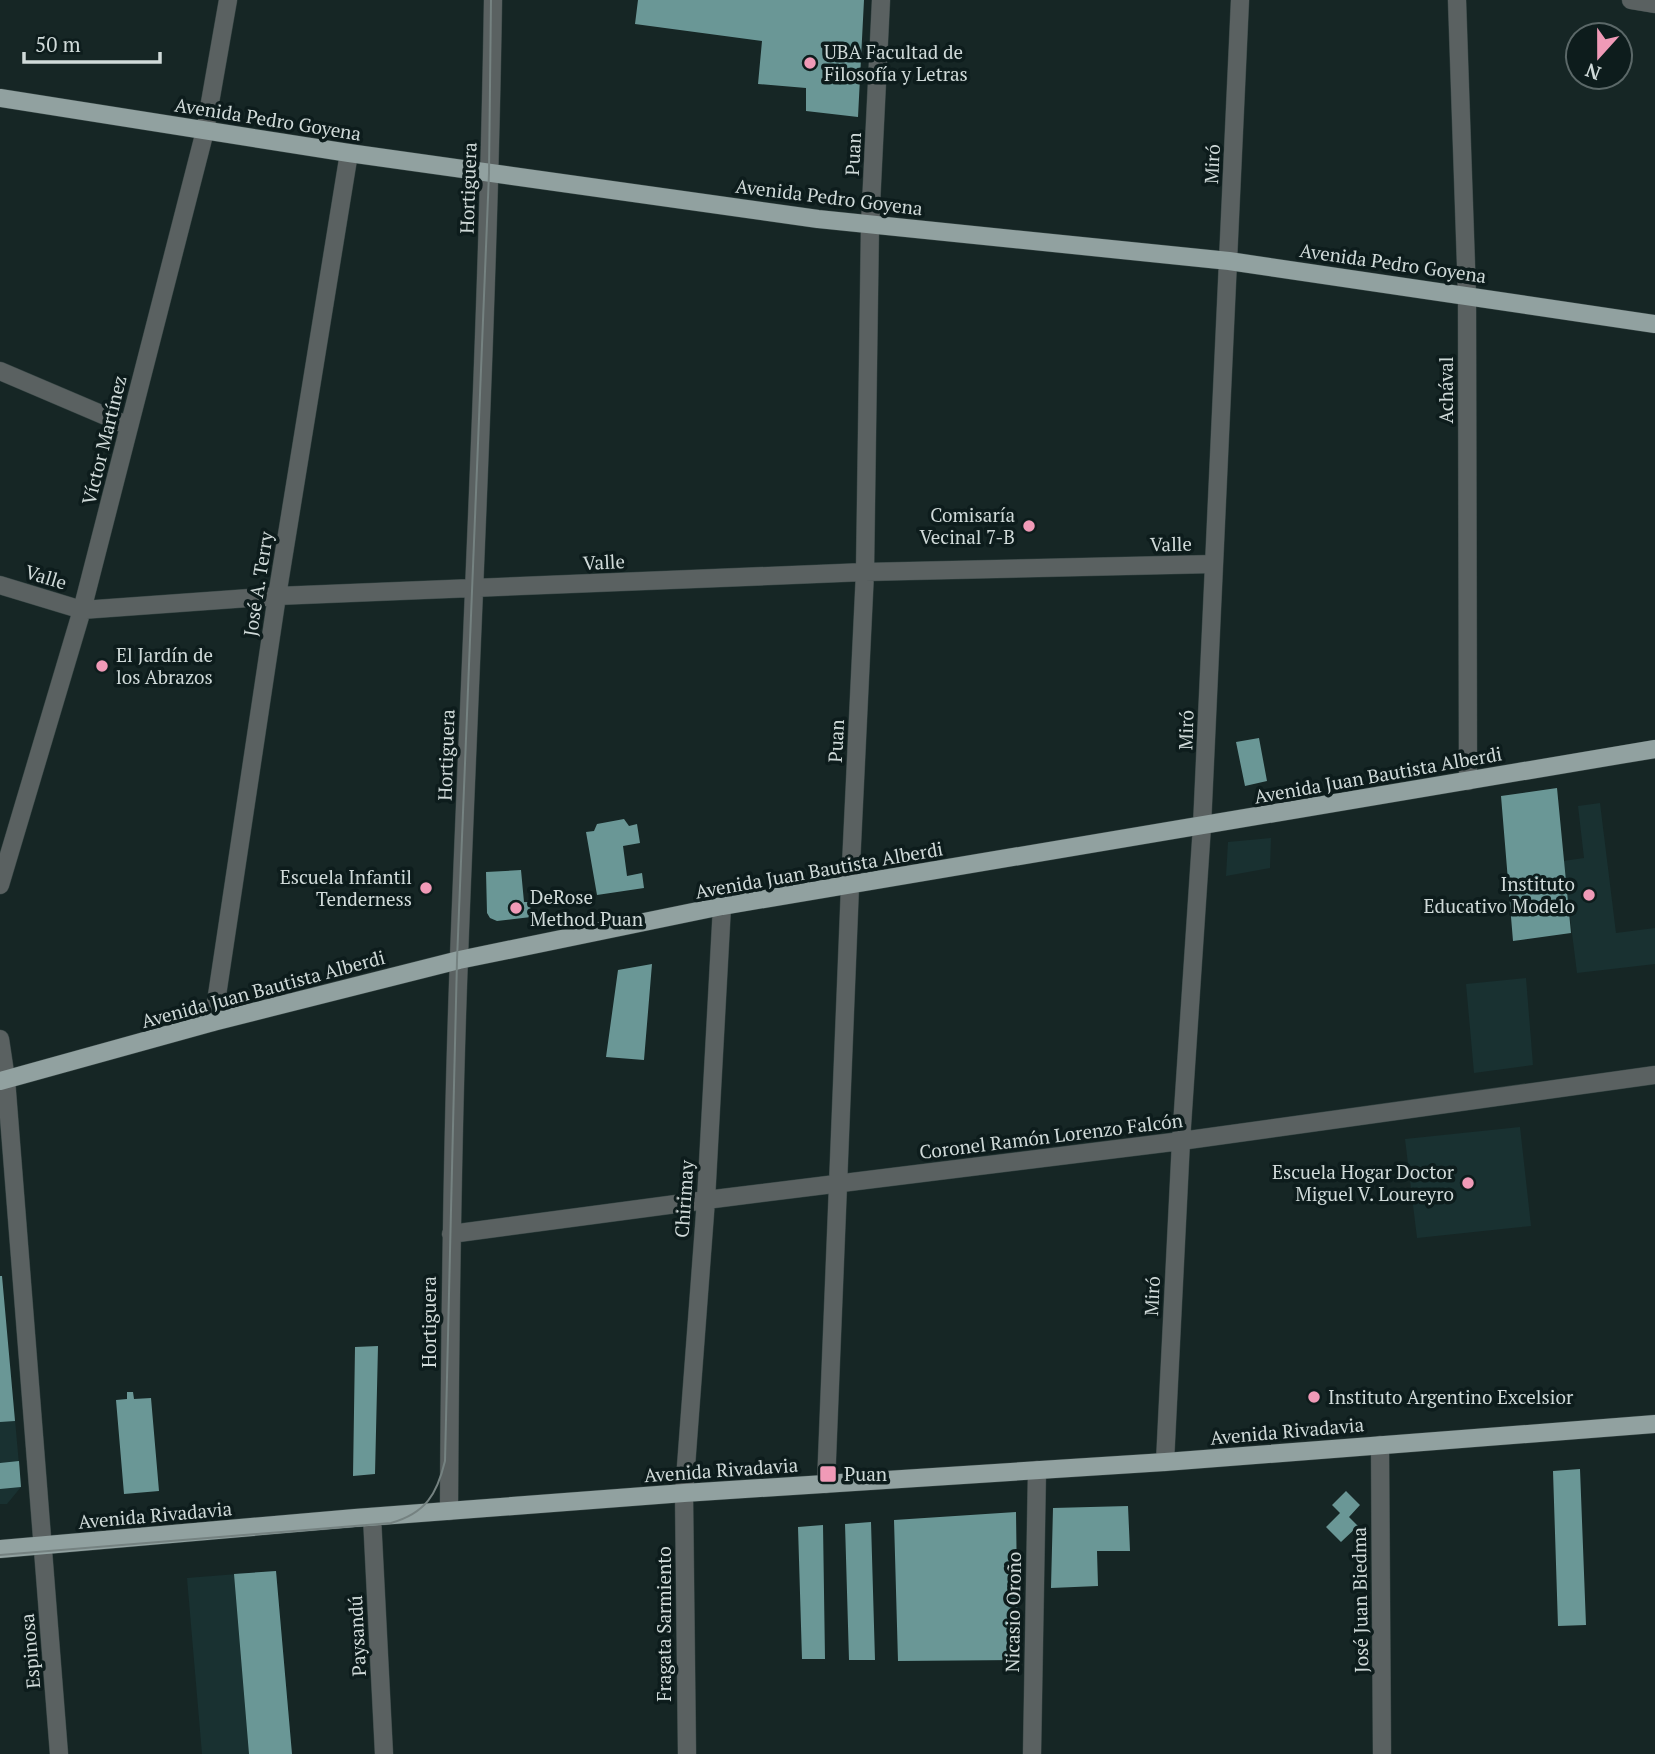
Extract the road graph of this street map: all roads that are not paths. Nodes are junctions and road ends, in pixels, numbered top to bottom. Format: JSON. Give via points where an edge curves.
{"nodes":[{"id":1,"x":228,"y":0,"type":"edge"},
{"id":2,"x":493,"y":0,"type":"edge"},
{"id":3,"x":881,"y":0,"type":"edge"},
{"id":4,"x":1240,"y":0,"type":"edge"},
{"id":5,"x":1457,"y":0,"type":"edge"},
{"id":6,"x":1631,"y":0,"type":"edge"},
{"id":7,"x":1655,"y":4,"type":"edge"},
{"id":8,"x":0,"y":98,"type":"edge"},
{"id":9,"x":205,"y":131,"type":"junction"},
{"id":10,"x":349,"y":153,"type":"junction"},
{"id":11,"x":490,"y":173,"type":"junction"},
{"id":12,"x":870,"y":225,"type":"junction"},
{"id":13,"x":1229,"y":261,"type":"junction"},
{"id":14,"x":1467,"y":295,"type":"junction"},
{"id":15,"x":1655,"y":324,"type":"edge"},
{"id":16,"x":0,"y":371,"type":"edge"},
{"id":17,"x":129,"y":426,"type":"junction"},
{"id":18,"x":1214,"y":564,"type":"junction"},
{"id":19,"x":865,"y":572,"type":"junction"},
{"id":20,"x":0,"y":585,"type":"edge"},
{"id":21,"x":474,"y":589,"type":"junction"},
{"id":22,"x":277,"y":596,"type":"junction"},
{"id":23,"x":82,"y":610,"type":"junction"},
{"id":24,"x":1655,"y":748,"type":"edge"},
{"id":25,"x":1468,"y":781,"type":"junction"},
{"id":26,"x":1202,"y":826,"type":"junction"},
{"id":27,"x":0,"y":885,"type":"edge"},
{"id":28,"x":850,"y":886,"type":"junction"},
{"id":29,"x":722,"y":906,"type":"junction"},
{"id":30,"x":459,"y":960,"type":"junction"},
{"id":31,"x":213,"y":1022,"type":"junction"},
{"id":32,"x":0,"y":1039,"type":"edge"},
{"id":33,"x":1655,"y":1075,"type":"edge"},
{"id":34,"x":3,"y":1080,"type":"edge"},
{"id":35,"x":1181,"y":1141,"type":"junction"},
{"id":36,"x":838,"y":1183,"type":"junction"},
{"id":37,"x":706,"y":1200,"type":"junction"},
{"id":38,"x":451,"y":1234,"type":"junction"},
{"id":39,"x":1655,"y":1424,"type":"edge"},
{"id":40,"x":1380,"y":1445,"type":"junction"},
{"id":41,"x":1165,"y":1462,"type":"junction"},
{"id":42,"x":1037,"y":1471,"type":"junction"},
{"id":43,"x":826,"y":1484,"type":"junction"},
{"id":44,"x":684,"y":1493,"type":"junction"},
{"id":45,"x":449,"y":1511,"type":"junction"},
{"id":46,"x":372,"y":1517,"type":"junction"},
{"id":47,"x":43,"y":1545,"type":"junction"},
{"id":48,"x":0,"y":1549,"type":"edge"},
{"id":49,"x":59,"y":1754,"type":"edge"},
{"id":50,"x":384,"y":1754,"type":"edge"},
{"id":51,"x":687,"y":1754,"type":"edge"},
{"id":52,"x":1032,"y":1754,"type":"edge"},
{"id":53,"x":1382,"y":1754,"type":"edge"}],
"edges":[{"from":1,"to":9,"type":"street","name":"Víctor Martínez"},
{"from":2,"to":11,"type":"street","name":"Hortiguera"},
{"from":3,"to":12,"type":"street","name":"Puan"},
{"from":4,"to":13,"type":"street","name":"Miró"},
{"from":5,"to":14,"type":"street","name":"Achával"},
{"from":6,"to":7,"type":"street"},
{"from":8,"to":9,"type":"main road","name":"Avenida Pedro Goyena"},
{"from":9,"to":10,"type":"main road","name":"Avenida Pedro Goyena"},
{"from":9,"to":17,"type":"street","name":"Víctor Martínez"},
{"from":10,"to":11,"type":"main road","name":"Avenida Pedro Goyena"},
{"from":10,"to":22,"type":"street","name":"José A. Terry"},
{"from":11,"to":12,"type":"main road","name":"Avenida Pedro Goyena"},
{"from":11,"to":21,"type":"street","name":"Hortiguera"},
{"from":12,"to":13,"type":"main road","name":"Avenida Pedro Goyena"},
{"from":12,"to":19,"type":"street","name":"Puan"},
{"from":13,"to":14,"type":"main road","name":"Avenida Pedro Goyena"},
{"from":13,"to":18,"type":"street","name":"Miró"},
{"from":14,"to":15,"type":"main road","name":"Avenida Pedro Goyena"},
{"from":14,"to":25,"type":"street","name":"Achával"},
{"from":16,"to":17,"type":"street"},
{"from":17,"to":23,"type":"street","name":"Víctor Martínez"},
{"from":18,"to":19,"type":"street","name":"Valle"},
{"from":18,"to":26,"type":"street","name":"Miró"},
{"from":19,"to":21,"type":"street","name":"Valle"},
{"from":19,"to":28,"type":"street","name":"Puan"},
{"from":20,"to":23,"type":"street","name":"Valle"},
{"from":21,"to":22,"type":"street","name":"Valle"},
{"from":21,"to":30,"type":"street","name":"Hortiguera"},
{"from":22,"to":23,"type":"street","name":"Valle"},
{"from":22,"to":31,"type":"street","name":"José A. Terry"},
{"from":23,"to":27,"type":"street","name":"Víctor Martínez"},
{"from":24,"to":25,"type":"main road","name":"Avenida Juan Bautista Alberdi"},
{"from":25,"to":26,"type":"main road","name":"Avenida Juan Bautista Alberdi"},
{"from":26,"to":28,"type":"main road","name":"Avenida Juan Bautista Alberdi"},
{"from":26,"to":35,"type":"street","name":"Miró"},
{"from":28,"to":29,"type":"main road","name":"Avenida Juan Bautista Alberdi"},
{"from":28,"to":36,"type":"street","name":"Puan"},
{"from":29,"to":30,"type":"main road","name":"Avenida Juan Bautista Alberdi"},
{"from":29,"to":37,"type":"street","name":"Chirimay"},
{"from":30,"to":31,"type":"main road","name":"Avenida Juan Bautista Alberdi"},
{"from":30,"to":38,"type":"street","name":"Hortiguera"},
{"from":31,"to":34,"type":"main road","name":"Avenida Juan Bautista Alberdi"},
{"from":32,"to":34,"type":"street"},
{"from":33,"to":35,"type":"street","name":"Coronel Ramón Lorenzo Falcón"},
{"from":34,"to":47,"type":"street"},
{"from":35,"to":36,"type":"street","name":"Coronel Ramón Lorenzo Falcón"},
{"from":35,"to":41,"type":"street","name":"Miró"},
{"from":36,"to":37,"type":"street","name":"Coronel Ramón Lorenzo Falcón"},
{"from":36,"to":43,"type":"street","name":"Puan"},
{"from":37,"to":38,"type":"street","name":"Coronel Ramón Lorenzo Falcón"},
{"from":37,"to":44,"type":"street","name":"Chirimay"},
{"from":38,"to":45,"type":"street","name":"Hortiguera"},
{"from":39,"to":40,"type":"main road","name":"Avenida Rivadavia"},
{"from":40,"to":41,"type":"main road","name":"Avenida Rivadavia"},
{"from":40,"to":53,"type":"street","name":"José Juan Biedma"},
{"from":41,"to":42,"type":"main road","name":"Avenida Rivadavia"},
{"from":42,"to":43,"type":"main road","name":"Avenida Rivadavia"},
{"from":42,"to":52,"type":"street","name":"Nicasio Oroño"},
{"from":43,"to":44,"type":"main road","name":"Avenida Rivadavia"},
{"from":44,"to":45,"type":"main road","name":"Avenida Rivadavia"},
{"from":44,"to":51,"type":"street","name":"Fragata Sarmiento"},
{"from":45,"to":46,"type":"main road","name":"Avenida Rivadavia"},
{"from":46,"to":47,"type":"main road","name":"Avenida Rivadavia"},
{"from":46,"to":50,"type":"street","name":"Paysandú"},
{"from":47,"to":48,"type":"main road","name":"Avenida Rivadavia"},
{"from":47,"to":49,"type":"street","name":"Espinosa"}]}
